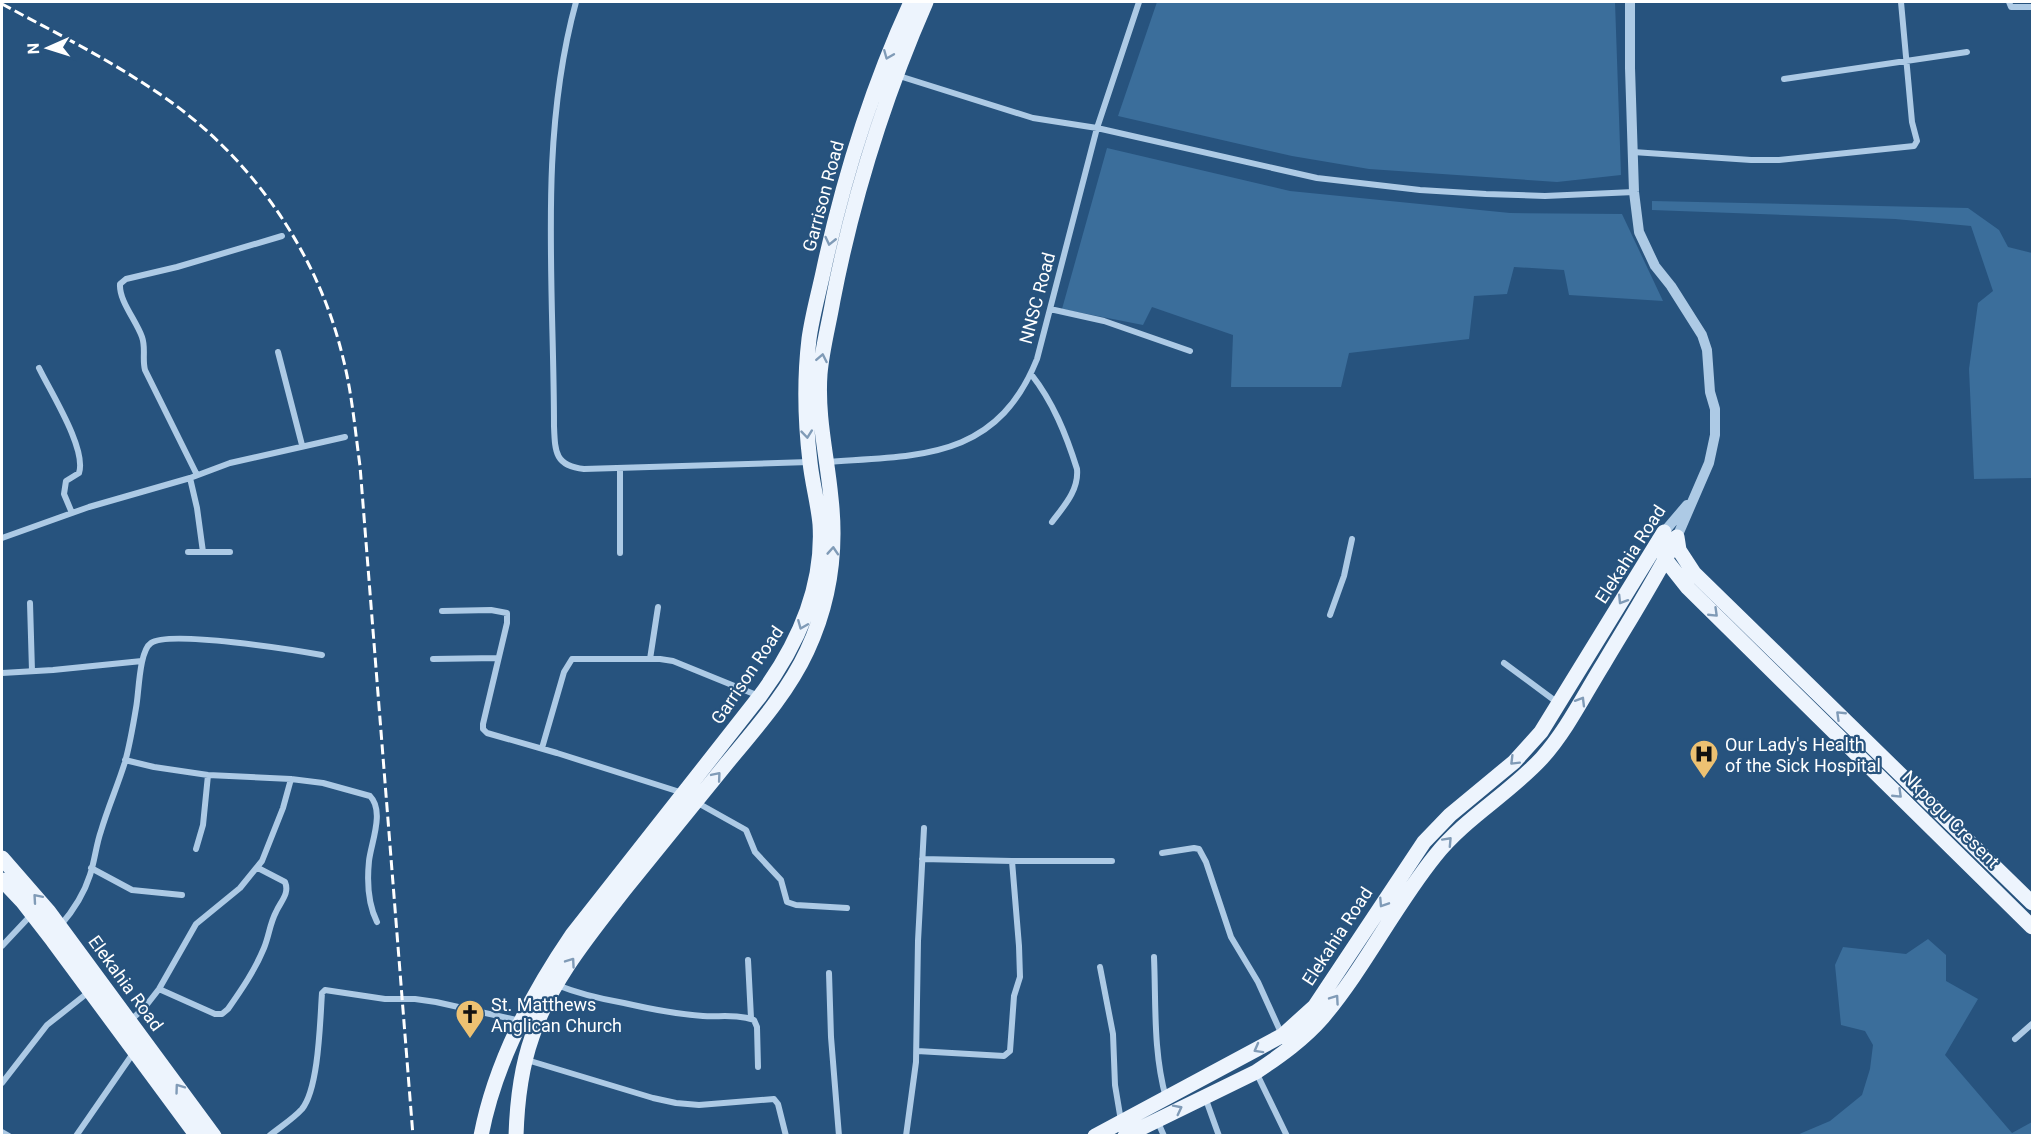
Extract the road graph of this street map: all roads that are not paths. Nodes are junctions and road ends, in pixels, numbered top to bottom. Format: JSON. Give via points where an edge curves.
{"nodes":[{"id":1,"x":576,"y":2,"type":"edge"},
{"id":2,"x":911,"y":2,"type":"edge"},
{"id":3,"x":926,"y":2,"type":"edge"},
{"id":4,"x":1139,"y":2,"type":"edge"},
{"id":5,"x":1630,"y":2,"type":"edge"},
{"id":6,"x":1900,"y":2,"type":"edge"},
{"id":7,"x":2008,"y":2,"type":"edge"},
{"id":8,"x":2032,"y":7,"type":"edge"},
{"id":9,"x":1967,"y":52,"type":"dead end"},
{"id":10,"x":1907,"y":61,"type":"junction"},
{"id":11,"x":895,"y":75,"type":"junction"},
{"id":12,"x":1784,"y":79,"type":"dead end"},
{"id":13,"x":1097,"y":128,"type":"junction"},
{"id":14,"x":1633,"y":152,"type":"junction"},
{"id":15,"x":1634,"y":192,"type":"junction"},
{"id":16,"x":282,"y":236,"type":"dead end"},
{"id":17,"x":1050,"y":309,"type":"junction"},
{"id":18,"x":1190,"y":351,"type":"dead end"},
{"id":19,"x":279,"y":352,"type":"dead end"},
{"id":20,"x":39,"y":368,"type":"dead end"},
{"id":21,"x":1030,"y":374,"type":"junction"},
{"id":22,"x":345,"y":437,"type":"dead end"},
{"id":23,"x":302,"y":445,"type":"junction"},
{"id":24,"x":810,"y":462,"type":"junction"},
{"id":25,"x":826,"y":462,"type":"junction"},
{"id":26,"x":620,"y":468,"type":"junction"},
{"id":27,"x":197,"y":475,"type":"junction"},
{"id":28,"x":190,"y":478,"type":"junction"},
{"id":29,"x":72,"y":513,"type":"junction"},
{"id":30,"x":1052,"y":522,"type":"dead end"},
{"id":31,"x":1670,"y":534,"type":"junction"},
{"id":32,"x":2,"y":538,"type":"edge"},
{"id":33,"x":1352,"y":539,"type":"dead end"},
{"id":34,"x":188,"y":552,"type":"dead end"},
{"id":35,"x":203,"y":552,"type":"junction"},
{"id":36,"x":230,"y":552,"type":"dead end"},
{"id":37,"x":620,"y":553,"type":"dead end"},
{"id":38,"x":1665,"y":559,"type":"junction"},
{"id":39,"x":1643,"y":566,"type":"junction"},
{"id":40,"x":1694,"y":573,"type":"junction"},
{"id":41,"x":1650,"y":587,"type":"junction"},
{"id":42,"x":1688,"y":588,"type":"junction"},
{"id":43,"x":30,"y":603,"type":"dead end"},
{"id":44,"x":658,"y":607,"type":"dead end"},
{"id":45,"x":442,"y":611,"type":"dead end"},
{"id":46,"x":1330,"y":615,"type":"dead end"},
{"id":47,"x":322,"y":655,"type":"dead end"},
{"id":48,"x":498,"y":658,"type":"junction"},
{"id":49,"x":433,"y":659,"type":"dead end"},
{"id":50,"x":650,"y":659,"type":"junction"},
{"id":51,"x":142,"y":661,"type":"junction"},
{"id":52,"x":1504,"y":663,"type":"dead end"},
{"id":53,"x":32,"y":671,"type":"junction"},
{"id":54,"x":2,"y":673,"type":"edge"},
{"id":55,"x":760,"y":696,"type":"junction"},
{"id":56,"x":1559,"y":704,"type":"junction"},
{"id":57,"x":542,"y":748,"type":"junction"},
{"id":58,"x":125,"y":760,"type":"junction"},
{"id":59,"x":208,"y":775,"type":"junction"},
{"id":60,"x":291,"y":779,"type":"junction"},
{"id":61,"x":689,"y":797,"type":"junction"},
{"id":62,"x":924,"y":828,"type":"dead end"},
{"id":63,"x":196,"y":849,"type":"dead end"},
{"id":64,"x":1162,"y":853,"type":"dead end"},
{"id":65,"x":2,"y":858,"type":"edge"},
{"id":66,"x":922,"y":859,"type":"junction"},
{"id":67,"x":1012,"y":861,"type":"junction"},
{"id":68,"x":1112,"y":861,"type":"dead end"},
{"id":69,"x":258,"y":867,"type":"junction"},
{"id":70,"x":92,"y":868,"type":"junction"},
{"id":71,"x":2,"y":880,"type":"edge"},
{"id":72,"x":182,"y":895,"type":"dead end"},
{"id":73,"x":2032,"y":903,"type":"edge"},
{"id":74,"x":847,"y":908,"type":"dead end"},
{"id":75,"x":32,"y":914,"type":"junction"},
{"id":76,"x":377,"y":922,"type":"dead end"},
{"id":77,"x":60,"y":926,"type":"junction"},
{"id":78,"x":2032,"y":927,"type":"edge"},
{"id":79,"x":2,"y":946,"type":"edge"},
{"id":80,"x":1154,"y":957,"type":"dead end"},
{"id":81,"x":748,"y":960,"type":"dead end"},
{"id":82,"x":1100,"y":967,"type":"dead end"},
{"id":83,"x":829,"y":973,"type":"dead end"},
{"id":84,"x":556,"y":985,"type":"junction"},
{"id":85,"x":159,"y":989,"type":"junction"},
{"id":86,"x":90,"y":991,"type":"junction"},
{"id":87,"x":751,"y":1018,"type":"junction"},
{"id":88,"x":522,"y":1022,"type":"junction"},
{"id":89,"x":2032,"y":1024,"type":"edge"},
{"id":90,"x":125,"y":1026,"type":"junction"},
{"id":91,"x":1282,"y":1035,"type":"junction"},
{"id":92,"x":2015,"y":1039,"type":"dead end"},
{"id":93,"x":140,"y":1047,"type":"junction"},
{"id":94,"x":916,"y":1052,"type":"junction"},
{"id":95,"x":526,"y":1060,"type":"junction"},
{"id":96,"x":758,"y":1067,"type":"dead end"},
{"id":97,"x":1256,"y":1072,"type":"junction"},
{"id":98,"x":2,"y":1083,"type":"edge"},
{"id":99,"x":1204,"y":1096,"type":"junction"},
{"id":100,"x":1166,"y":1098,"type":"junction"},
{"id":101,"x":1157,"y":1120,"type":"junction"},
{"id":102,"x":1123,"y":1129,"type":"edge"},
{"id":103,"x":2,"y":1132,"type":"edge"},
{"id":104,"x":9,"y":1136,"type":"edge"},
{"id":105,"x":76,"y":1136,"type":"edge"},
{"id":106,"x":197,"y":1136,"type":"edge"},
{"id":107,"x":213,"y":1136,"type":"edge"},
{"id":108,"x":269,"y":1136,"type":"edge"},
{"id":109,"x":482,"y":1136,"type":"edge"},
{"id":110,"x":516,"y":1136,"type":"edge"},
{"id":111,"x":786,"y":1136,"type":"edge"},
{"id":112,"x":839,"y":1136,"type":"edge"},
{"id":113,"x":906,"y":1136,"type":"edge"},
{"id":114,"x":1095,"y":1136,"type":"edge"},
{"id":115,"x":1164,"y":1136,"type":"edge"},
{"id":116,"x":1219,"y":1136,"type":"edge"},
{"id":117,"x":1287,"y":1136,"type":"edge"}],
"edges":[{"from":1,"to":26,"type":"street","via":[[563,65],[551,177],[555,446],[558,457],[571,467]]},
{"from":2,"to":24,"type":"main road","name":"Garrison Road","one_way":true,"via":[[869,102],[838,204],[810,337],[805,406]]},
{"from":3,"to":11,"type":"main road","name":"Garrison Road"},
{"from":4,"to":13,"type":"street","name":"NNSC Road"},
{"from":5,"to":14,"type":"street","name":"Elekahia Road"},
{"from":6,"to":10,"type":"street"},
{"from":7,"to":8,"type":"street","via":[[2016,9]]},
{"from":9,"to":10,"type":"street"},
{"from":10,"to":12,"type":"street"},
{"from":10,"to":14,"type":"street","via":[[1917,141],[1914,146],[1779,160]]},
{"from":11,"to":13,"type":"street","via":[[1033,118]]},
{"from":25,"to":11,"type":"main road","name":"Garrison Road","one_way":true,"via":[[820,370],[841,258]]},
{"from":13,"to":15,"type":"street","via":[[1220,158],[1353,183],[1545,196]]},
{"from":13,"to":17,"type":"street","name":"NNSC Road"},
{"from":14,"to":15,"type":"street","name":"Elekahia Road"},
{"from":15,"to":31,"type":"street","name":"Elekahia Road","via":[[1639,232],[1649,256],[1699,327],[1707,350],[1715,409],[1709,463]]},
{"from":16,"to":27,"type":"street","via":[[126,279],[120,284],[142,338],[145,370]]},
{"from":17,"to":18,"type":"street","via":[[1104,321]]},
{"from":17,"to":21,"type":"street","name":"NNSC Road"},
{"from":19,"to":23,"type":"street"},
{"from":20,"to":29,"type":"street","via":[[80,453],[80,473],[66,481],[64,488]]},
{"from":21,"to":25,"type":"street","name":"NNSC Road","via":[[1009,408],[970,440],[921,454]]},
{"from":21,"to":30,"type":"street","via":[[1056,413],[1077,469],[1074,490]]},
{"from":22,"to":23,"type":"street"},
{"from":23,"to":27,"type":"street"},
{"from":24,"to":26,"type":"street"},
{"from":24,"to":55,"type":"main road","name":"Garrison Road","one_way":true,"via":[[820,524],[814,589],[800,631]]},
{"from":61,"to":25,"type":"main road","name":"Garrison Road","one_way":true,"via":[[763,720],[795,675],[814,635],[827,593],[833,550]]},
{"from":26,"to":37,"type":"street"},
{"from":27,"to":28,"type":"street"},
{"from":28,"to":29,"type":"street"},
{"from":28,"to":35,"type":"street"},
{"from":29,"to":32,"type":"street"},
{"from":31,"to":38,"type":"main road","name":"Elekahia Road"},
{"from":31,"to":39,"type":"main road","name":"Elekahia Road"},
{"from":31,"to":40,"type":"main road","name":"Nkpogu Cresent"},
{"from":33,"to":46,"type":"street"},
{"from":34,"to":35,"type":"street"},
{"from":35,"to":36,"type":"street"},
{"from":38,"to":39,"type":"main road"},
{"from":38,"to":40,"type":"main road","name":"Nkpogu Cresent"},
{"from":38,"to":41,"type":"main road","name":"Elekahia Road"},
{"from":38,"to":42,"type":"main road","name":"Nkpogu Cresent"},
{"from":39,"to":56,"type":"main road","name":"Elekahia Road","one_way":true},
{"from":73,"to":40,"type":"main road","name":"Nkpogu Cresent","one_way":true},
{"from":41,"to":42,"type":"main road","via":[[1668,581]]},
{"from":97,"to":41,"type":"main road","name":"Elekahia Road","one_way":true,"via":[[1323,1017],[1448,839],[1544,756]]},
{"from":42,"to":78,"type":"main road","name":"Nkpogu Cresent","one_way":true},
{"from":43,"to":53,"type":"street"},
{"from":44,"to":50,"type":"street"},
{"from":45,"to":48,"type":"street","via":[[506,611]]},
{"from":47,"to":51,"type":"street","via":[[251,644],[159,639],[149,644]]},
{"from":48,"to":49,"type":"street"},
{"from":48,"to":57,"type":"street","via":[[483,729]]},
{"from":50,"to":55,"type":"street","via":[[673,661]]},
{"from":50,"to":57,"type":"street","via":[[572,659],[564,672]]},
{"from":51,"to":53,"type":"street"},
{"from":51,"to":58,"type":"street"},
{"from":52,"to":56,"type":"street"},
{"from":53,"to":54,"type":"street"},
{"from":55,"to":61,"type":"main road","name":"Garrison Road"},
{"from":56,"to":91,"type":"main road","name":"Elekahia Road","one_way":true,"via":[[1514,762],[1424,842],[1315,1006]]},
{"from":57,"to":61,"type":"street"},
{"from":58,"to":59,"type":"street"},
{"from":58,"to":70,"type":"street"},
{"from":59,"to":60,"type":"street"},
{"from":59,"to":63,"type":"street","via":[[203,825]]},
{"from":60,"to":69,"type":"street","via":[[273,836]]},
{"from":60,"to":76,"type":"street","via":[[323,783],[374,799],[376,823],[369,889]]},
{"from":61,"to":74,"type":"street","via":[[746,830],[755,852],[781,880],[787,902]]},
{"from":84,"to":61,"type":"main road","name":"Garrison Road","one_way":true},
{"from":61,"to":88,"type":"main road","name":"Garrison Road","via":[[572,935]]},
{"from":62,"to":66,"type":"street"},
{"from":64,"to":91,"type":"street","via":[[1199,849],[1231,938],[1258,982]]},
{"from":77,"to":65,"type":"main road","name":"Elekahia Road","one_way":true},
{"from":66,"to":67,"type":"street"},
{"from":66,"to":94,"type":"street"},
{"from":67,"to":68,"type":"street"},
{"from":67,"to":94,"type":"street","via":[[1020,977],[1014,996],[1010,1051],[1004,1056]]},
{"from":69,"to":85,"type":"street","via":[[240,888],[196,924]]},
{"from":69,"to":85,"type":"street","via":[[285,882],[287,889],[256,966],[228,1009],[215,1014]]},
{"from":70,"to":72,"type":"street","via":[[132,890]]},
{"from":70,"to":77,"type":"street","via":[[82,893]]},
{"from":71,"to":75,"type":"main road","name":"Elekahia Road"},
{"from":75,"to":79,"type":"street"},
{"from":75,"to":86,"type":"main road","name":"Elekahia Road"},
{"from":77,"to":90,"type":"main road","name":"Elekahia Road"},
{"from":80,"to":100,"type":"street","via":[[1156,1041]]},
{"from":81,"to":87,"type":"street"},
{"from":82,"to":102,"type":"street","via":[[1113,1034],[1116,1096]]},
{"from":83,"to":112,"type":"street"},
{"from":84,"to":87,"type":"street","via":[[665,1011]]},
{"from":84,"to":95,"type":"main road","name":"Garrison Road"},
{"from":85,"to":90,"type":"street"},
{"from":86,"to":90,"type":"main road","name":"Elekahia Road"},
{"from":86,"to":98,"type":"street","via":[[47,1025]]},
{"from":87,"to":96,"type":"street","via":[[757,1027]]},
{"from":88,"to":108,"type":"street","via":[[436,1002],[325,990],[309,1095],[304,1107]]},
{"from":88,"to":109,"type":"main road","name":"Garrison Road","via":[[501,1067]]},
{"from":89,"to":92,"type":"street"},
{"from":90,"to":93,"type":"main road","name":"Elekahia Road"},
{"from":91,"to":100,"type":"main road","name":"Elekahia Road","one_way":true},
{"from":93,"to":105,"type":"street"},
{"from":93,"to":106,"type":"main road","name":"Elekahia Road"},
{"from":107,"to":93,"type":"main road","name":"Elekahia Road","one_way":true},
{"from":94,"to":113,"type":"street"},
{"from":95,"to":110,"type":"main road","name":"Garrison Road"},
{"from":95,"to":111,"type":"street","via":[[676,1103],[774,1099]]},
{"from":97,"to":99,"type":"main road","name":"Elekahia Road"},
{"from":97,"to":117,"type":"street"},
{"from":101,"to":99,"type":"main road","name":"Elekahia Road","one_way":true},
{"from":99,"to":116,"type":"street"},
{"from":100,"to":102,"type":"main road","name":"Elekahia Road"},
{"from":101,"to":102,"type":"main road","name":"Elekahia Road"},
{"from":101,"to":115,"type":"street"},
{"from":102,"to":114,"type":"main road","name":"Elekahia Road"},
{"from":103,"to":104,"type":"street"}]}
